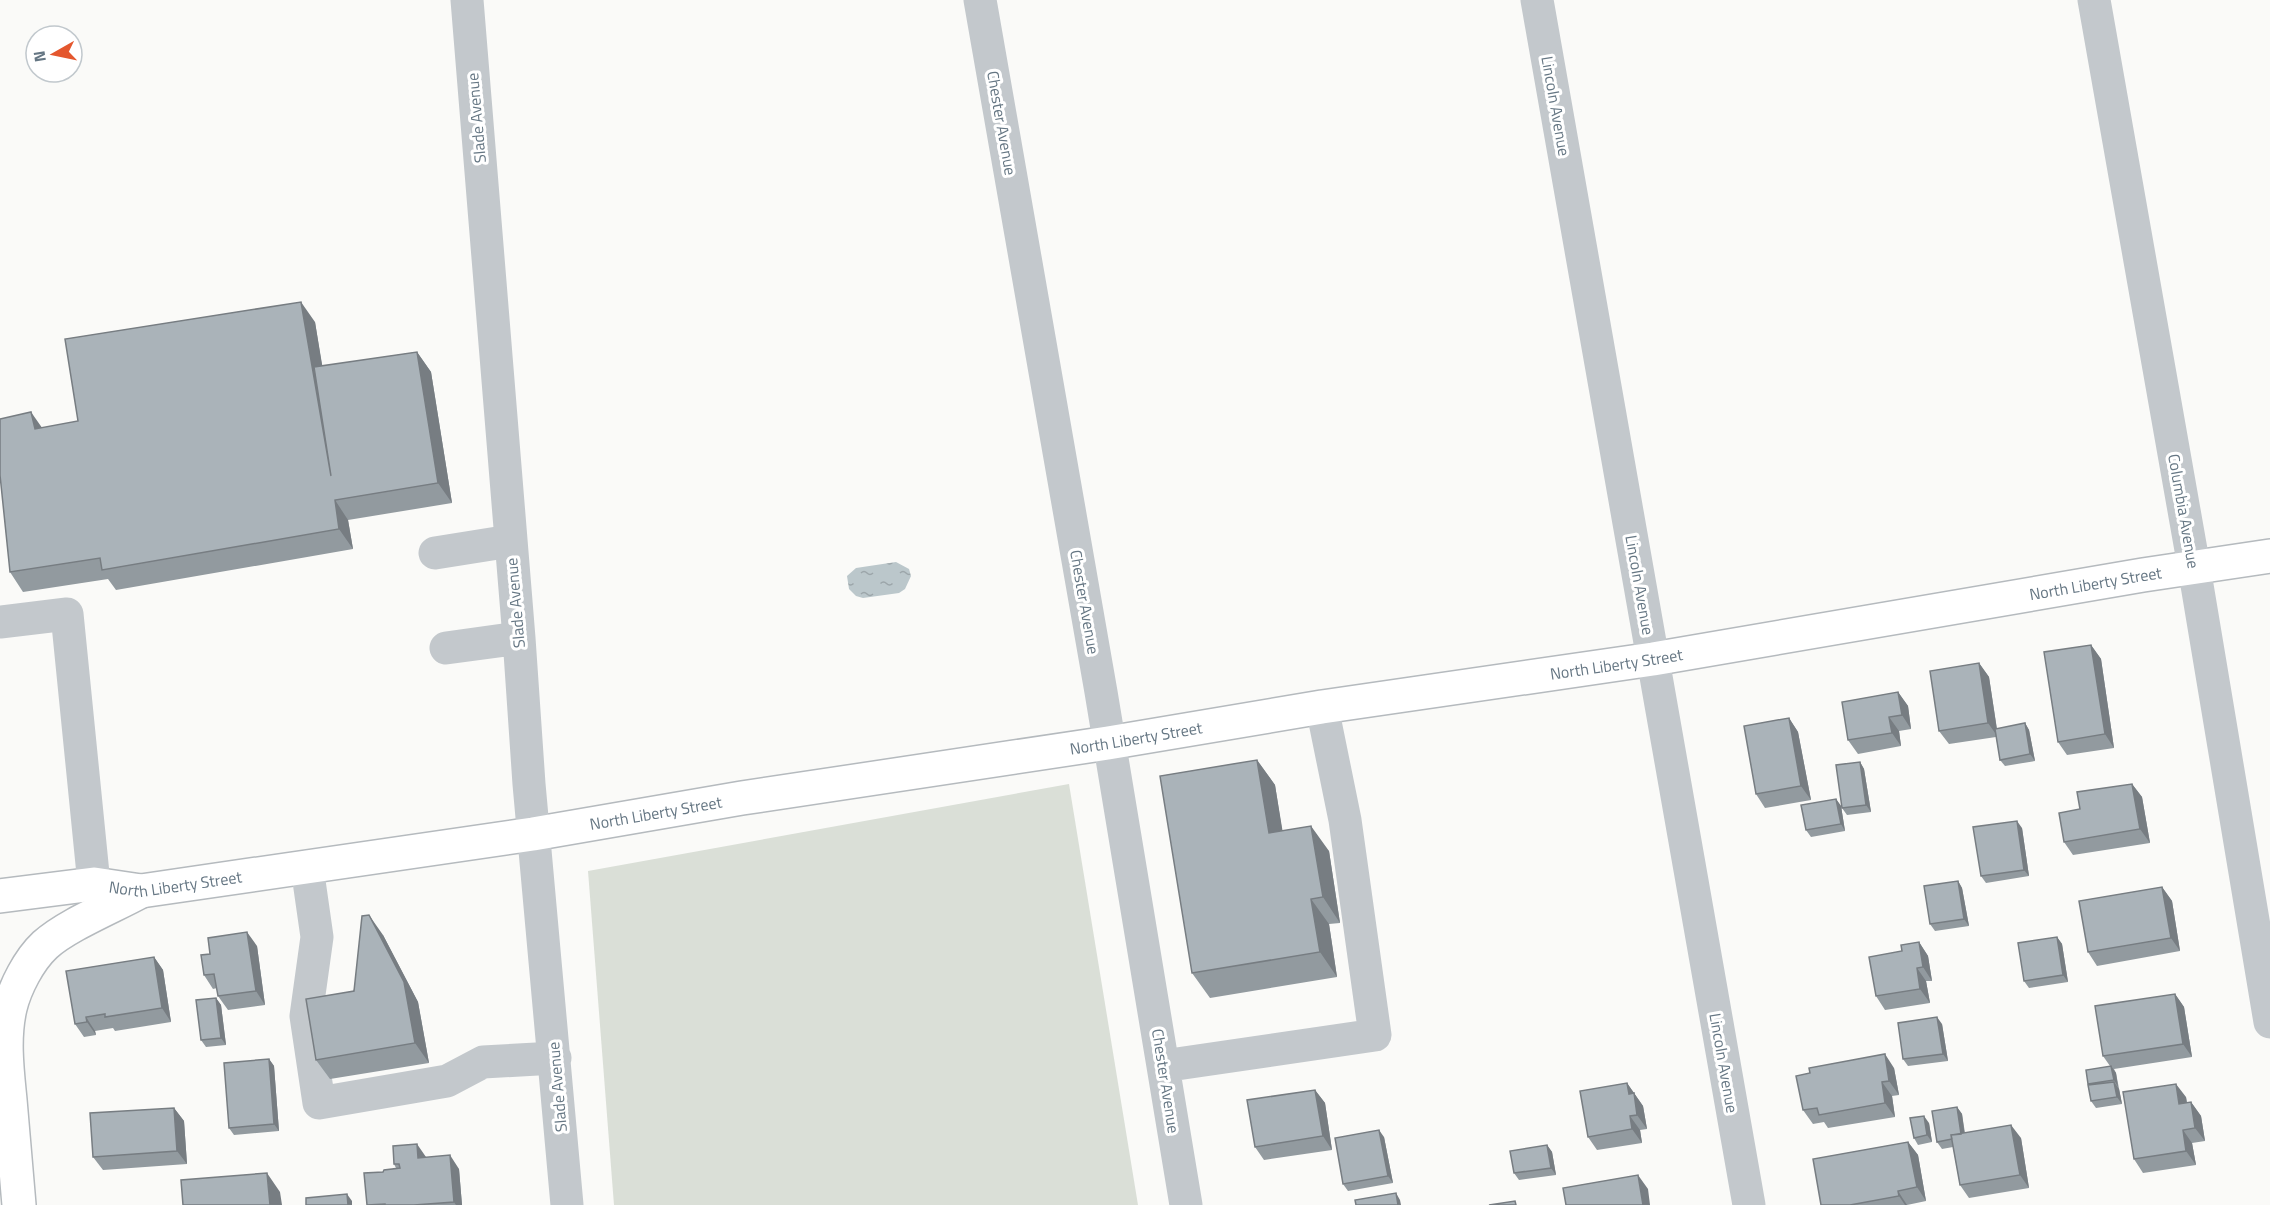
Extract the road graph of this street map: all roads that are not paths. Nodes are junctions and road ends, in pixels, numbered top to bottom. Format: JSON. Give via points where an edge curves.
{"nodes":[{"id":1,"x":467,"y":0,"type":"edge"},
{"id":2,"x":980,"y":0,"type":"edge"},
{"id":3,"x":1537,"y":0,"type":"edge"},
{"id":4,"x":2094,"y":0,"type":"edge"},
{"id":5,"x":510,"y":541,"type":"junction"},
{"id":6,"x":435,"y":552,"type":"dead end"},
{"id":7,"x":2270,"y":556,"type":"edge"},
{"id":8,"x":2194,"y":567,"type":"junction"},
{"id":9,"x":0,"y":622,"type":"edge"},
{"id":10,"x":519,"y":638,"type":"junction"},
{"id":11,"x":446,"y":648,"type":"dead end"},
{"id":12,"x":1653,"y":659,"type":"junction"},
{"id":13,"x":1322,"y":707,"type":"junction"},
{"id":14,"x":1108,"y":743,"type":"junction"},
{"id":15,"x":533,"y":834,"type":"junction"},
{"id":16,"x":307,"y":867,"type":"junction"},
{"id":17,"x":94,"y":884,"type":"junction"},
{"id":18,"x":141,"y":891,"type":"junction"},
{"id":19,"x":0,"y":896,"type":"edge"},
{"id":20,"x":2270,"y":1022,"type":"edge"},
{"id":21,"x":3,"y":1056,"type":"edge"},
{"id":22,"x":555,"y":1058,"type":"junction"},
{"id":23,"x":1163,"y":1066,"type":"junction"},
{"id":24,"x":8,"y":1173,"type":"edge"},
{"id":25,"x":19,"y":1205,"type":"edge"},
{"id":26,"x":567,"y":1205,"type":"edge"},
{"id":27,"x":1186,"y":1205,"type":"edge"},
{"id":28,"x":1749,"y":1205,"type":"edge"}],
"edges":[{"from":1,"to":5,"type":"street","name":"Slade Avenue"},
{"from":2,"to":14,"type":"street","name":"Chester Avenue"},
{"from":3,"to":12,"type":"street","name":"Lincoln Avenue"},
{"from":4,"to":8,"type":"street","name":"Columbia Avenue"},
{"from":5,"to":6,"type":"street"},
{"from":5,"to":10,"type":"street","name":"Slade Avenue"},
{"from":7,"to":8,"type":"main road","name":"North Liberty Street"},
{"from":8,"to":12,"type":"main road","name":"North Liberty Street"},
{"from":8,"to":20,"type":"street","name":"Columbia Avenue"},
{"from":9,"to":17,"type":"street","via":[[67,614]]},
{"from":10,"to":11,"type":"street"},
{"from":10,"to":15,"type":"street","name":"Slade Avenue"},
{"from":12,"to":13,"type":"main road","name":"North Liberty Street"},
{"from":12,"to":28,"type":"street","name":"Lincoln Avenue"},
{"from":13,"to":14,"type":"main road","name":"North Liberty Street"},
{"from":13,"to":23,"type":"street","via":[[1345,820],[1375,1035]]},
{"from":14,"to":15,"type":"main road","name":"North Liberty Street"},
{"from":14,"to":23,"type":"street","name":"Chester Avenue"},
{"from":15,"to":16,"type":"main road","name":"North Liberty Street"},
{"from":15,"to":22,"type":"street","name":"Slade Avenue"},
{"from":16,"to":18,"type":"main road","name":"North Liberty Street"},
{"from":16,"to":22,"type":"street","via":[[317,937],[306,1016],[319,1103],[447,1081],[483,1062]]},
{"from":17,"to":18,"type":"main road","name":"North Liberty Street"},
{"from":17,"to":19,"type":"main road","name":"North Liberty Street"},
{"from":18,"to":21,"type":"main road","via":[[45,944],[26,971],[10,1008]]},
{"from":21,"to":24,"type":"main road"},
{"from":22,"to":26,"type":"street","name":"Slade Avenue"},
{"from":23,"to":27,"type":"street","name":"Chester Avenue"},
{"from":24,"to":25,"type":"main road"}]}
